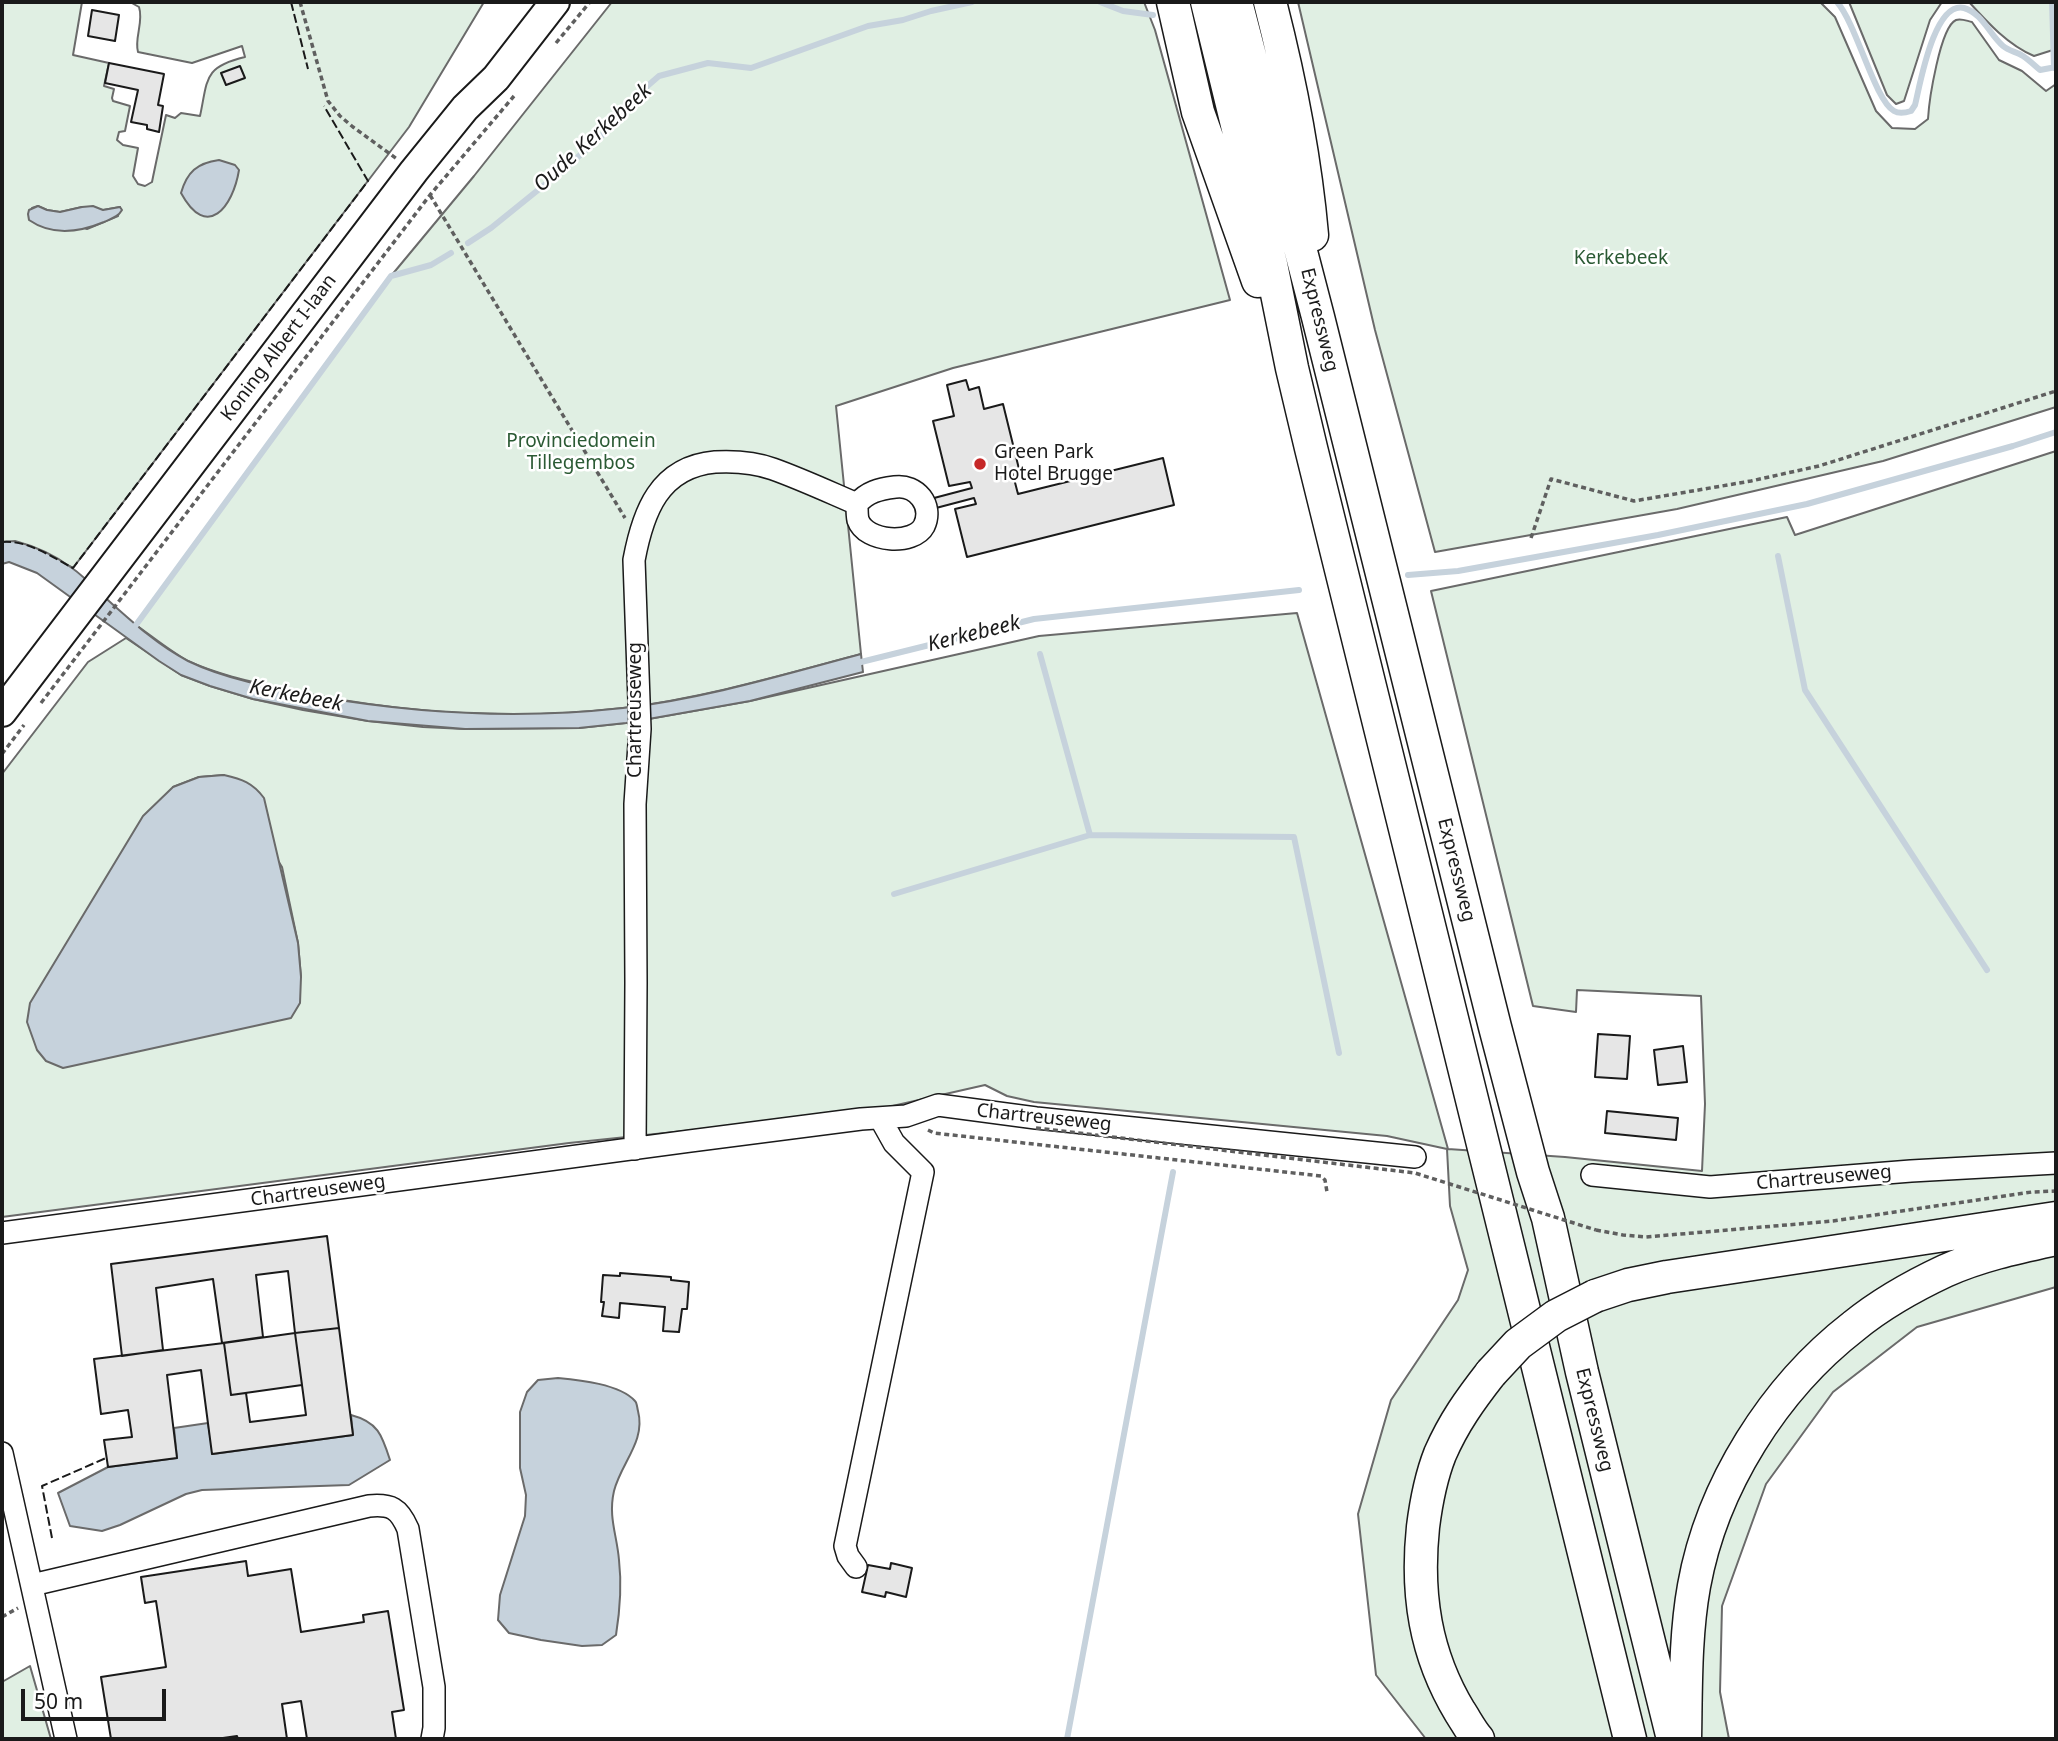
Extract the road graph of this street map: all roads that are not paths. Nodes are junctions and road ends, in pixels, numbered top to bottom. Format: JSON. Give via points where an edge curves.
{"nodes":[{"id":1,"x":530,"y":2,"type":"edge"},
{"id":2,"x":555,"y":2,"type":"edge"},
{"id":3,"x":1173,"y":2,"type":"edge"},
{"id":4,"x":1207,"y":2,"type":"edge"},
{"id":5,"x":1236,"y":2,"type":"edge"},
{"id":6,"x":1270,"y":2,"type":"edge"},
{"id":7,"x":465,"y":108,"type":"junction"},
{"id":8,"x":1318,"y":317,"type":"junction"},
{"id":9,"x":1292,"y":368,"type":"junction"},
{"id":10,"x":857,"y":504,"type":"dead end"},
{"id":11,"x":13,"y":718,"type":"edge"},
{"id":12,"x":880,"y":1118,"type":"junction"},
{"id":13,"x":635,"y":1149,"type":"junction"},
{"id":14,"x":1415,"y":1157,"type":"dead end"},
{"id":15,"x":2056,"y":1163,"type":"edge"},
{"id":16,"x":1592,"y":1175,"type":"dead end"},
{"id":17,"x":2056,"y":1218,"type":"edge"},
{"id":18,"x":2,"y":1233,"type":"edge"},
{"id":19,"x":2056,"y":1239,"type":"edge"},
{"id":20,"x":2,"y":1453,"type":"edge"},
{"id":21,"x":856,"y":1567,"type":"dead end"},
{"id":22,"x":32,"y":1585,"type":"junction"},
{"id":23,"x":66,"y":1739,"type":"edge"},
{"id":24,"x":432,"y":1739,"type":"edge"},
{"id":25,"x":1478,"y":1739,"type":"edge"},
{"id":26,"x":1630,"y":1739,"type":"edge"},
{"id":27,"x":1673,"y":1739,"type":"edge"},
{"id":28,"x":1685,"y":1739,"type":"edge"}],
"edges":[{"from":1,"to":7,"type":"main road","name":"Koning Albert I-laan"},
{"from":2,"to":7,"type":"main road","name":"Koning Albert I-laan","via":[[496,78]]},
{"from":3,"to":9,"type":"highway","via":[[1198,111]]},
{"from":4,"to":9,"type":"highway","name":"Expressweg"},
{"from":5,"to":8,"type":"highway","name":"Expressweg"},
{"from":6,"to":8,"type":"highway","via":[[1307,180]]},
{"from":7,"to":11,"type":"main road","name":"Koning Albert I-laan"},
{"from":8,"to":27,"type":"highway","name":"Expressweg","via":[[1495,1027],[1548,1218]]},
{"from":9,"to":26,"type":"highway","name":"Expressweg"},
{"from":10,"to":13,"type":"street","name":"Chartreuseweg","via":[[771,468],[735,461],[702,464],[678,472],[663,486],[638,539],[634,560],[640,729],[635,804]]},
{"from":12,"to":13,"type":"street","name":"Chartreuseweg"},
{"from":12,"to":14,"type":"street","name":"Chartreuseweg","via":[[906,1116],[938,1105]]},
{"from":12,"to":21,"type":"street","via":[[894,1143],[923,1172],[845,1546]]},
{"from":13,"to":18,"type":"street","name":"Chartreuseweg"},
{"from":15,"to":16,"type":"street","name":"Chartreuseweg","via":[[1710,1187]]},
{"from":17,"to":25,"type":"highway","bridge":true,"via":[[1628,1284],[1556,1316],[1518,1344],[1461,1412],[1439,1456],[1425,1505],[1419,1560],[1432,1652],[1450,1696]]},
{"from":19,"to":28,"type":"highway","via":[[1957,1266],[1897,1296],[1815,1360],[1780,1399],[1725,1489],[1706,1539],[1689,1623]]},
{"from":20,"to":22,"type":"street"},
{"from":22,"to":23,"type":"street"},
{"from":22,"to":24,"type":"street","via":[[369,1506],[393,1508],[408,1529],[434,1687]]}]}
